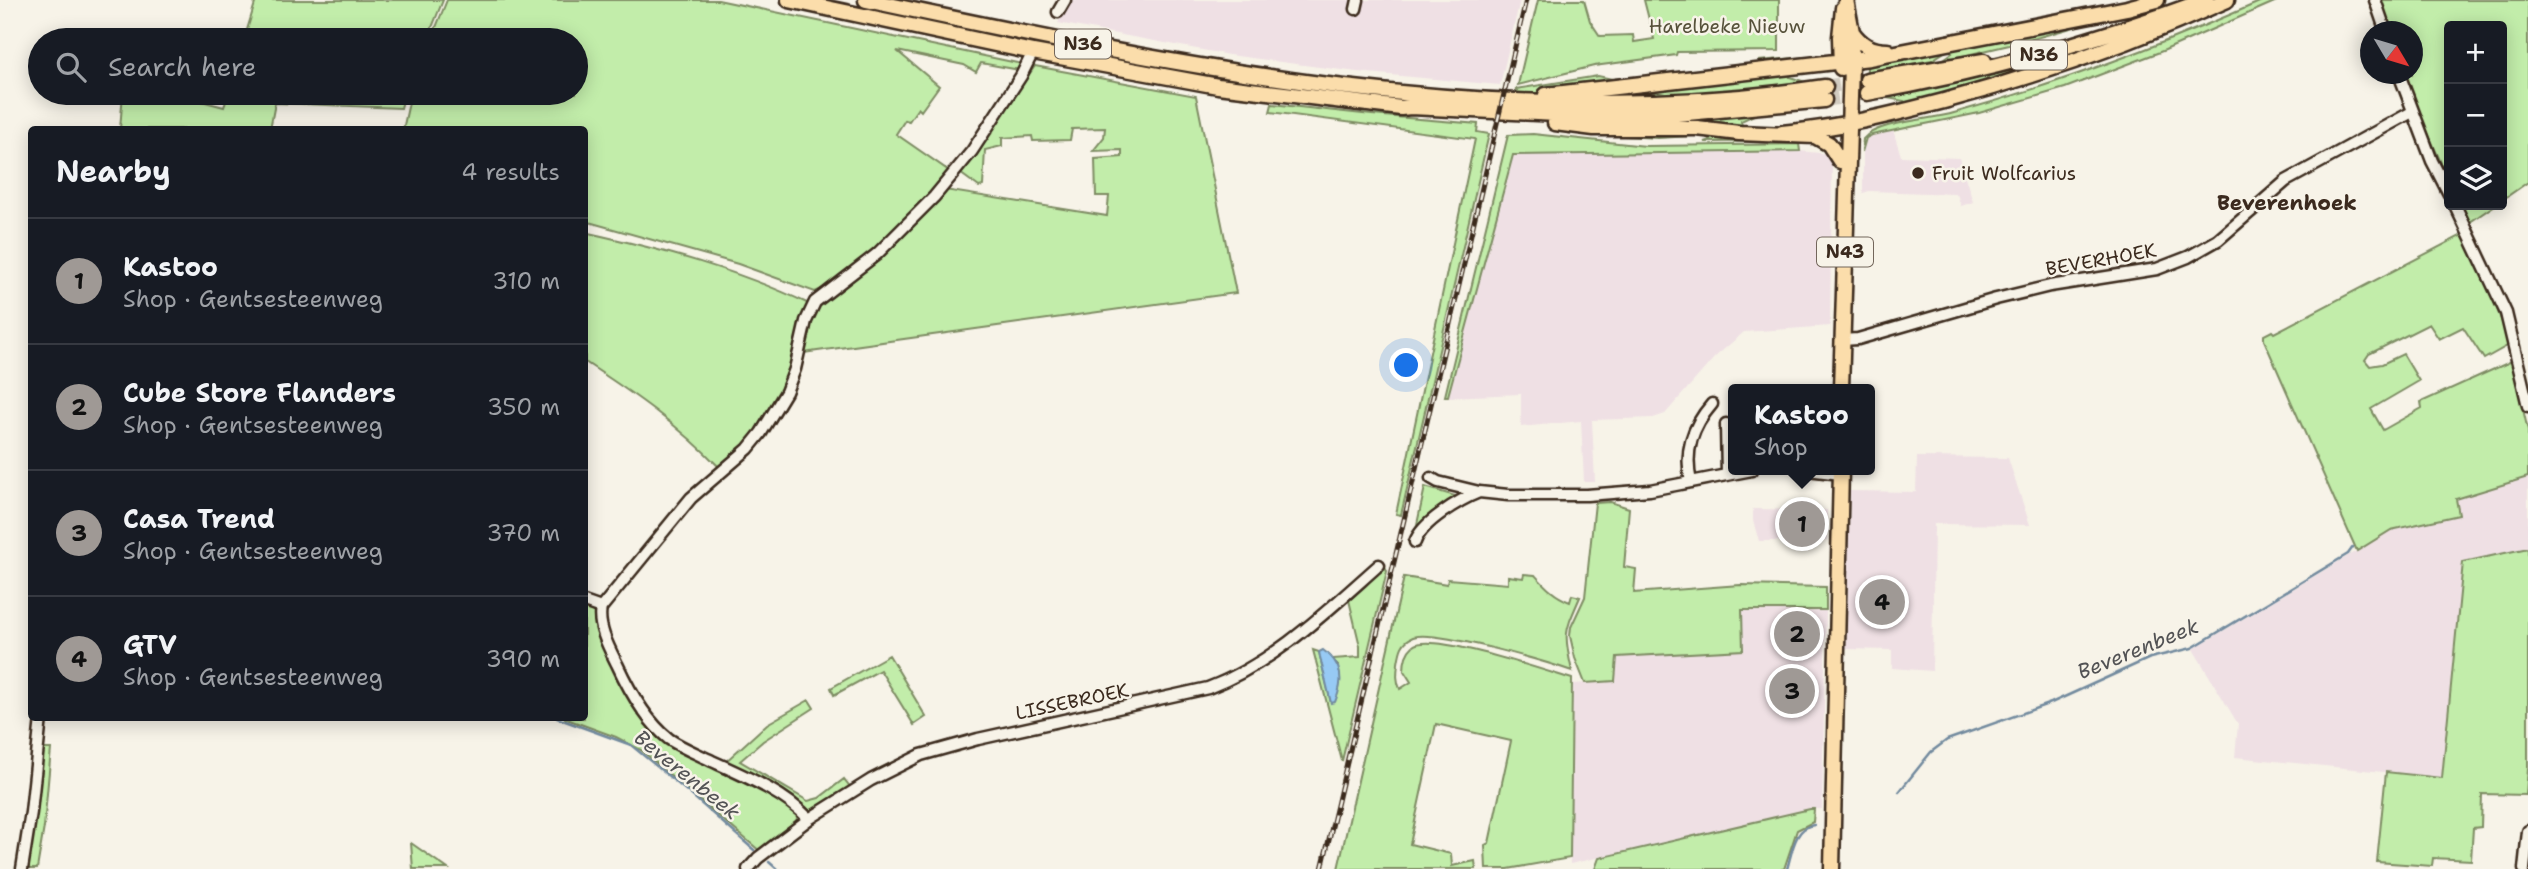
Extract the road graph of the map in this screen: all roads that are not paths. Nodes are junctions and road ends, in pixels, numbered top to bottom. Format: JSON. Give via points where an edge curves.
{"nodes":[{"id":1,"x":789,"y":0,"type":"edge"},
{"id":2,"x":866,"y":0,"type":"edge"},
{"id":3,"x":1065,"y":0,"type":"edge"},
{"id":4,"x":1845,"y":0,"type":"edge"},
{"id":5,"x":2157,"y":0,"type":"edge"},
{"id":6,"x":2179,"y":0,"type":"edge"},
{"id":7,"x":2207,"y":0,"type":"edge"},
{"id":8,"x":2227,"y":0,"type":"edge"},
{"id":9,"x":2375,"y":0,"type":"edge"},
{"id":10,"x":1058,"y":12,"type":"dead end"},
{"id":11,"x":2382,"y":21,"type":"edge"},
{"id":12,"x":1852,"y":32,"type":"junction"},
{"id":13,"x":1903,"y":50,"type":"junction"},
{"id":14,"x":1033,"y":52,"type":"junction"},
{"id":15,"x":1846,"y":61,"type":"junction"},
{"id":16,"x":2403,"y":84,"type":"edge"},
{"id":17,"x":1485,"y":99,"type":"junction"},
{"id":18,"x":1401,"y":108,"type":"junction"},
{"id":19,"x":2412,"y":111,"type":"junction"},
{"id":20,"x":1844,"y":125,"type":"junction"},
{"id":21,"x":1782,"y":133,"type":"junction"},
{"id":22,"x":1840,"y":161,"type":"junction"},
{"id":23,"x":2444,"y":184,"type":"edge"},
{"id":24,"x":1848,"y":187,"type":"junction"},
{"id":25,"x":2457,"y":210,"type":"edge"},
{"id":26,"x":1842,"y":340,"type":"junction"},
{"id":27,"x":1842,"y":384,"type":"edge"},
{"id":28,"x":1712,"y":404,"type":"dead end"},
{"id":29,"x":2528,"y":406,"type":"edge"},
{"id":30,"x":1726,"y":424,"type":"dead end"},
{"id":31,"x":1727,"y":475,"type":"joint"},
{"id":32,"x":1841,"y":475,"type":"edge"},
{"id":33,"x":1431,"y":478,"type":"dead end"},
{"id":34,"x":1691,"y":482,"type":"junction"},
{"id":35,"x":1479,"y":492,"type":"junction"},
{"id":36,"x":1415,"y":541,"type":"dead end"},
{"id":37,"x":1379,"y":565,"type":"dead end"},
{"id":38,"x":588,"y":603,"type":"edge"},
{"id":39,"x":601,"y":608,"type":"junction"},
{"id":40,"x":41,"y":721,"type":"edge"},
{"id":41,"x":809,"y":819,"type":"junction"},
{"id":42,"x":2528,"y":831,"type":"edge"},
{"id":43,"x":22,"y":869,"type":"edge"},
{"id":44,"x":748,"y":869,"type":"edge"},
{"id":45,"x":1832,"y":869,"type":"edge"},
{"id":46,"x":2524,"y":869,"type":"edge"}],
"edges":[{"from":1,"to":14,"type":"main road","number":"N36"},
{"from":2,"to":17,"type":"main road","number":"N36","via":[[1229,70],[1382,91]]},
{"from":3,"to":10,"type":"street"},
{"from":4,"to":12,"type":"main road","number":"N43"},
{"from":4,"to":15,"type":"main road","number":"N43"},
{"from":5,"to":13,"type":"main road"},
{"from":6,"to":7,"type":"main road","number":"N36","via":[[2072,37],[1867,87],[1981,70],[2060,50]]},
{"from":8,"to":20,"type":"main road","via":[[2151,35],[2018,81]]},
{"from":9,"to":11,"type":"street"},
{"from":12,"to":13,"type":"main road","via":[[1871,49]]},
{"from":12,"to":15,"type":"main road","number":"N43"},
{"from":13,"to":15,"type":"main road"},
{"from":14,"to":18,"type":"main road","number":"N36","via":[[1217,86]]},
{"from":14,"to":39,"type":"street","via":[[972,151],[934,197],[877,254],[815,302],[786,392],[761,433],[691,498]]},
{"from":15,"to":17,"type":"main road"},
{"from":15,"to":20,"type":"main road","number":"N43"},
{"from":16,"to":19,"type":"street"},
{"from":17,"to":18,"type":"main road","number":"N36","via":[[1677,102],[1825,93],[1690,113],[1598,116]]},
{"from":18,"to":21,"type":"main road","via":[[1594,128]]},
{"from":19,"to":23,"type":"street"},
{"from":19,"to":26,"type":"street","name":"BEVERHOEK","via":[[2286,181],[2217,240],[2188,257],[2158,269],[2026,291],[1858,340]]},
{"from":20,"to":21,"type":"main road"},
{"from":20,"to":22,"type":"main road","number":"N43"},
{"from":20,"to":24,"type":"main road","number":"N43"},
{"from":21,"to":22,"type":"main road","via":[[1822,139]]},
{"from":22,"to":24,"type":"main road","number":"N43"},
{"from":24,"to":26,"type":"main road","number":"N43"},
{"from":25,"to":29,"type":"street","via":[[2506,313]]},
{"from":26,"to":27,"type":"main road","number":"N43"},
{"from":28,"to":34,"type":"street","via":[[1694,428],[1688,468]]},
{"from":30,"to":31,"type":"street"},
{"from":31,"to":34,"type":"street"},
{"from":32,"to":45,"type":"main road"},
{"from":33,"to":35,"type":"street"},
{"from":34,"to":35,"type":"street","via":[[1587,495]]},
{"from":35,"to":36,"type":"street","via":[[1430,522]]},
{"from":37,"to":41,"type":"street","name":"LISSEBROEK","via":[[1318,619],[1225,682],[921,755]]},
{"from":38,"to":39,"type":"street"},
{"from":39,"to":41,"type":"street","via":[[602,630],[612,656],[660,730],[679,745],[769,790]]},
{"from":40,"to":43,"type":"street"},
{"from":41,"to":44,"type":"street","name":"LISSEBROEK"},
{"from":42,"to":46,"type":"street"}]}
